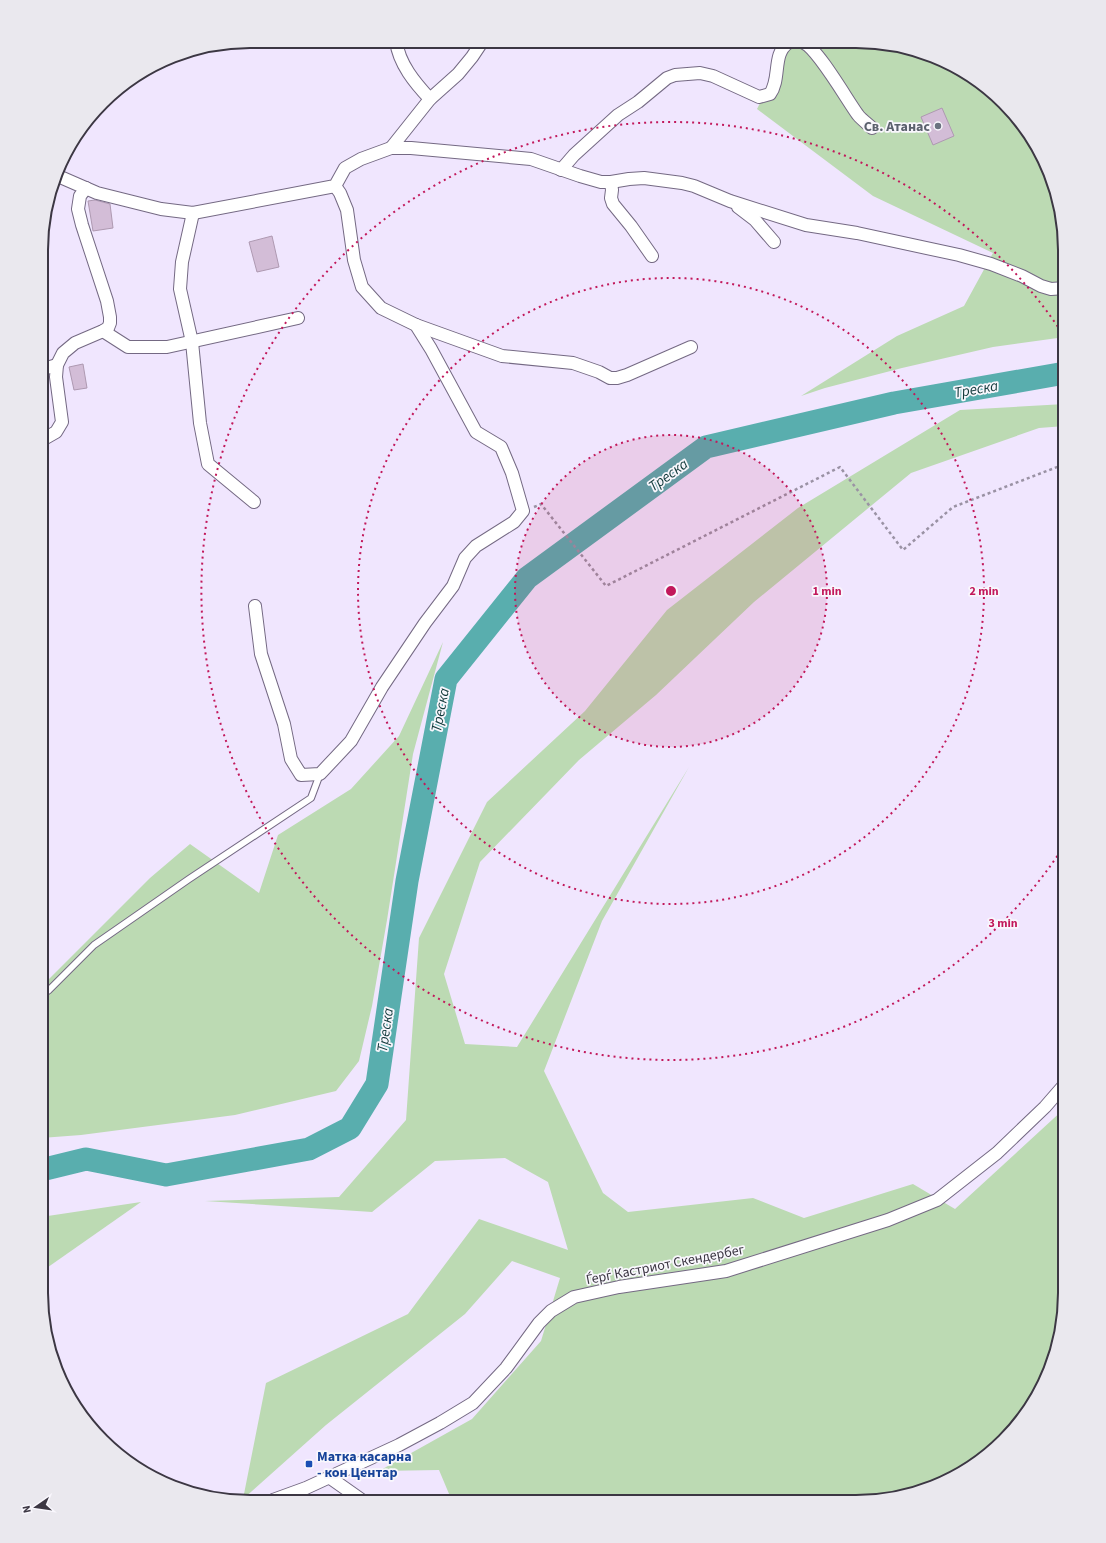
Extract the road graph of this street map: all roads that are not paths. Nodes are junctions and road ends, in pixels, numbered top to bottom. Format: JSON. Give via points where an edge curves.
{"nodes":[{"id":1,"x":397,"y":48,"type":"edge"},
{"id":2,"x":478,"y":48,"type":"edge"},
{"id":3,"x":783,"y":48,"type":"edge"},
{"id":4,"x":811,"y":48,"type":"edge"},
{"id":5,"x":430,"y":99,"type":"junction"},
{"id":6,"x":872,"y":128,"type":"dead end"},
{"id":7,"x":391,"y":148,"type":"junction"},
{"id":8,"x":561,"y":170,"type":"junction"},
{"id":9,"x":62,"y":178,"type":"edge"},
{"id":10,"x":610,"y":182,"type":"junction"},
{"id":11,"x":335,"y":186,"type":"junction"},
{"id":12,"x":86,"y":188,"type":"junction"},
{"id":13,"x":730,"y":201,"type":"junction"},
{"id":14,"x":193,"y":212,"type":"junction"},
{"id":15,"x":774,"y":242,"type":"dead end"},
{"id":16,"x":652,"y":256,"type":"dead end"},
{"id":17,"x":1058,"y":288,"type":"edge"},
{"id":18,"x":298,"y":318,"type":"dead end"},
{"id":19,"x":416,"y":325,"type":"junction"},
{"id":20,"x":103,"y":331,"type":"junction"},
{"id":21,"x":192,"y":342,"type":"junction"},
{"id":22,"x":691,"y":347,"type":"dead end"},
{"id":23,"x":48,"y":365,"type":"edge"},
{"id":24,"x":57,"y":365,"type":"junction"},
{"id":25,"x":48,"y":368,"type":"edge"},
{"id":26,"x":48,"y":437,"type":"edge"},
{"id":27,"x":254,"y":502,"type":"dead end"},
{"id":28,"x":255,"y":606,"type":"dead end"},
{"id":29,"x":320,"y":774,"type":"junction"},
{"id":30,"x":48,"y":991,"type":"edge"},
{"id":31,"x":1058,"y":1092,"type":"edge"},
{"id":32,"x":329,"y":1477,"type":"junction"},
{"id":33,"x":298,"y":1495,"type":"edge"},
{"id":34,"x":355,"y":1495,"type":"edge"}],
"edges":[{"from":1,"to":5,"type":"street","via":[[416,84]]},
{"from":2,"to":5,"type":"street","via":[[458,74]]},
{"from":3,"to":8,"type":"street","via":[[770,94],[759,97],[713,76],[700,73],[675,75],[667,78],[618,115]]},
{"from":4,"to":6,"type":"street","via":[[859,116]]},
{"from":5,"to":7,"type":"street"},
{"from":7,"to":8,"type":"street","via":[[531,159]]},
{"from":7,"to":11,"type":"street","via":[[345,168]]},
{"from":8,"to":10,"type":"street","via":[[594,181]]},
{"from":9,"to":12,"type":"street"},
{"from":10,"to":13,"type":"street","via":[[644,178],[682,183]]},
{"from":10,"to":16,"type":"street","via":[[613,204]]},
{"from":11,"to":14,"type":"street"},
{"from":11,"to":19,"type":"street","via":[[348,210],[354,260],[362,287],[381,308]]},
{"from":12,"to":14,"type":"street","via":[[161,209]]},
{"from":12,"to":20,"type":"street","via":[[80,196],[78,209],[108,301],[110,323]]},
{"from":13,"to":15,"type":"street","via":[[755,220]]},
{"from":13,"to":17,"type":"street","via":[[806,225],[959,255],[996,266],[1040,286]]},
{"from":14,"to":21,"type":"street","via":[[182,262],[180,289]]},
{"from":18,"to":21,"type":"street"},
{"from":19,"to":22,"type":"street","via":[[502,356],[573,363],[610,378],[627,375]]},
{"from":19,"to":29,"type":"street","via":[[476,432],[501,447],[523,511],[514,522],[476,546],[465,558],[453,586],[387,680],[351,741]]},
{"from":20,"to":21,"type":"street","via":[[128,347],[167,347]]},
{"from":20,"to":24,"type":"street","via":[[75,343],[63,353]]},
{"from":21,"to":27,"type":"street","via":[[200,423],[208,464]]},
{"from":23,"to":24,"type":"street"},
{"from":24,"to":25,"type":"street"},
{"from":24,"to":26,"type":"street","via":[[56,377],[62,422],[56,432]]},
{"from":28,"to":29,"type":"street","via":[[261,654],[284,724],[290,759],[301,775]]},
{"from":29,"to":30,"type":"lane","via":[[311,798],[94,945]]},
{"from":31,"to":32,"type":"street","name":"Ѓерѓ Кастриот Скендербег","via":[[997,1153],[937,1200],[888,1220],[726,1271],[619,1287],[574,1297],[551,1311],[538,1323],[506,1368],[473,1403],[440,1424]]},
{"from":32,"to":33,"type":"street","name":"Ѓерѓ Кастриот Скендербег"},
{"from":32,"to":34,"type":"street"}]}
